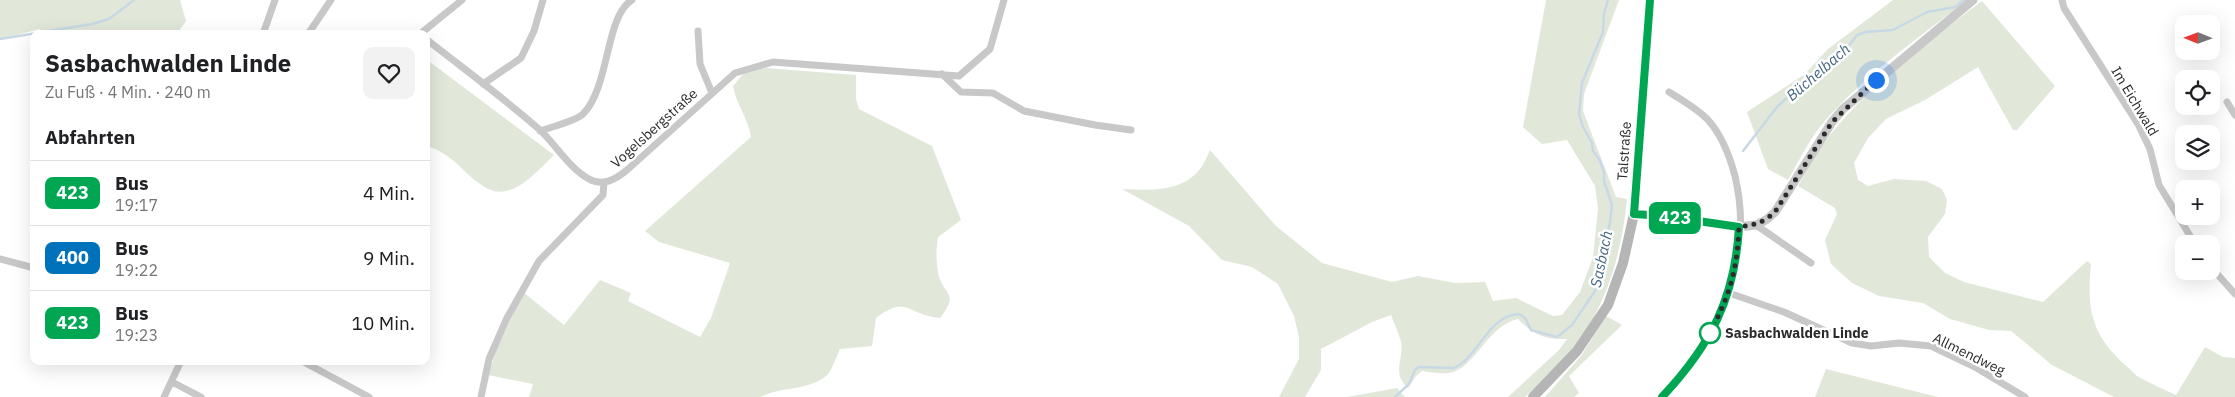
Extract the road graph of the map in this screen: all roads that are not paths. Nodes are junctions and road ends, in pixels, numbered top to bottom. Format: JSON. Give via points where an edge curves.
{"nodes":[{"id":1,"x":275,"y":0,"type":"edge"},
{"id":2,"x":331,"y":0,"type":"edge"},
{"id":3,"x":462,"y":0,"type":"edge"},
{"id":4,"x":543,"y":0,"type":"edge"},
{"id":5,"x":632,"y":0,"type":"edge"},
{"id":6,"x":1004,"y":0,"type":"edge"},
{"id":7,"x":1650,"y":0,"type":"edge"},
{"id":8,"x":1973,"y":0,"type":"edge"},
{"id":9,"x":2062,"y":0,"type":"edge"},
{"id":10,"x":264,"y":30,"type":"edge"},
{"id":11,"x":311,"y":30,"type":"edge"},
{"id":12,"x":425,"y":30,"type":"edge"},
{"id":13,"x":698,"y":31,"type":"dead end"},
{"id":14,"x":430,"y":42,"type":"edge"},
{"id":15,"x":942,"y":74,"type":"junction"},
{"id":16,"x":483,"y":84,"type":"junction"},
{"id":17,"x":1669,"y":92,"type":"dead end"},
{"id":18,"x":712,"y":93,"type":"junction"},
{"id":19,"x":2227,"y":102,"type":"dead end"},
{"id":20,"x":2235,"y":115,"type":"edge"},
{"id":21,"x":540,"y":130,"type":"junction"},
{"id":22,"x":1131,"y":130,"type":"dead end"},
{"id":23,"x":604,"y":182,"type":"junction"},
{"id":24,"x":1634,"y":214,"type":"junction"},
{"id":25,"x":1756,"y":225,"type":"junction"},
{"id":26,"x":1739,"y":227,"type":"junction"},
{"id":27,"x":2189,"y":235,"type":"edge"},
{"id":28,"x":0,"y":259,"type":"edge"},
{"id":29,"x":1811,"y":264,"type":"dead end"},
{"id":30,"x":30,"y":267,"type":"edge"},
{"id":31,"x":2220,"y":277,"type":"edge"},
{"id":32,"x":1729,"y":293,"type":"junction"},
{"id":33,"x":2235,"y":294,"type":"edge"},
{"id":34,"x":179,"y":365,"type":"edge"},
{"id":35,"x":309,"y":365,"type":"edge"},
{"id":36,"x":172,"y":382,"type":"junction"},
{"id":37,"x":164,"y":397,"type":"edge"},
{"id":38,"x":202,"y":397,"type":"edge"},
{"id":39,"x":369,"y":397,"type":"edge"},
{"id":40,"x":481,"y":397,"type":"edge"},
{"id":41,"x":1533,"y":397,"type":"edge"},
{"id":42,"x":1662,"y":397,"type":"edge"},
{"id":43,"x":2025,"y":397,"type":"edge"}],
"edges":[{"from":1,"to":10,"type":"street"},
{"from":2,"to":11,"type":"street"},
{"from":3,"to":12,"type":"street"},
{"from":4,"to":16,"type":"street","via":[[534,31],[521,58]]},
{"from":5,"to":21,"type":"street","via":[[626,3],[612,34],[597,94],[582,115]]},
{"from":6,"to":15,"type":"street","name":"Vogelsbergstraße","via":[[990,49],[959,76]]},
{"from":7,"to":24,"type":"main road","name":"Talstraße"},
{"from":8,"to":25,"type":"street","via":[[1843,109],[1775,212]]},
{"from":9,"to":27,"type":"street","name":"Im Eichwald","via":[[2068,16],[2138,124],[2150,149],[2159,186]]},
{"from":13,"to":18,"type":"street","via":[[700,64]]},
{"from":14,"to":16,"type":"street","name":"Vogelsbergstraße"},
{"from":15,"to":18,"type":"street","name":"Vogelsbergstraße","via":[[773,62],[735,73]]},
{"from":15,"to":22,"type":"street","via":[[961,92],[994,93],[1024,111]]},
{"from":16,"to":21,"type":"street","name":"Vogelsbergstraße"},
{"from":17,"to":26,"type":"street","via":[[1710,122],[1724,144],[1740,198]]},
{"from":18,"to":23,"type":"street","name":"Vogelsbergstraße","via":[[627,170],[616,179]]},
{"from":19,"to":20,"type":"street"},
{"from":21,"to":23,"type":"street","name":"Vogelsbergstraße","via":[[575,168],[590,180]]},
{"from":23,"to":40,"type":"street","via":[[603,195],[539,261],[507,318],[489,359]]},
{"from":24,"to":26,"type":"street"},
{"from":24,"to":41,"type":"main road","name":"Talstraße","via":[[1623,263],[1608,305],[1578,351]]},
{"from":25,"to":26,"type":"street"},
{"from":25,"to":29,"type":"street"},
{"from":26,"to":32,"type":"street","via":[[1737,259]]},
{"from":28,"to":30,"type":"street"},
{"from":31,"to":33,"type":"street"},
{"from":32,"to":42,"type":"street","via":[[1699,354]]},
{"from":32,"to":43,"type":"street","name":"Allmendweg","via":[[1784,312],[1852,344],[1930,346],[1975,367]]},
{"from":34,"to":36,"type":"street"},
{"from":35,"to":39,"type":"street"},
{"from":36,"to":37,"type":"street"},
{"from":36,"to":38,"type":"street"}]}
